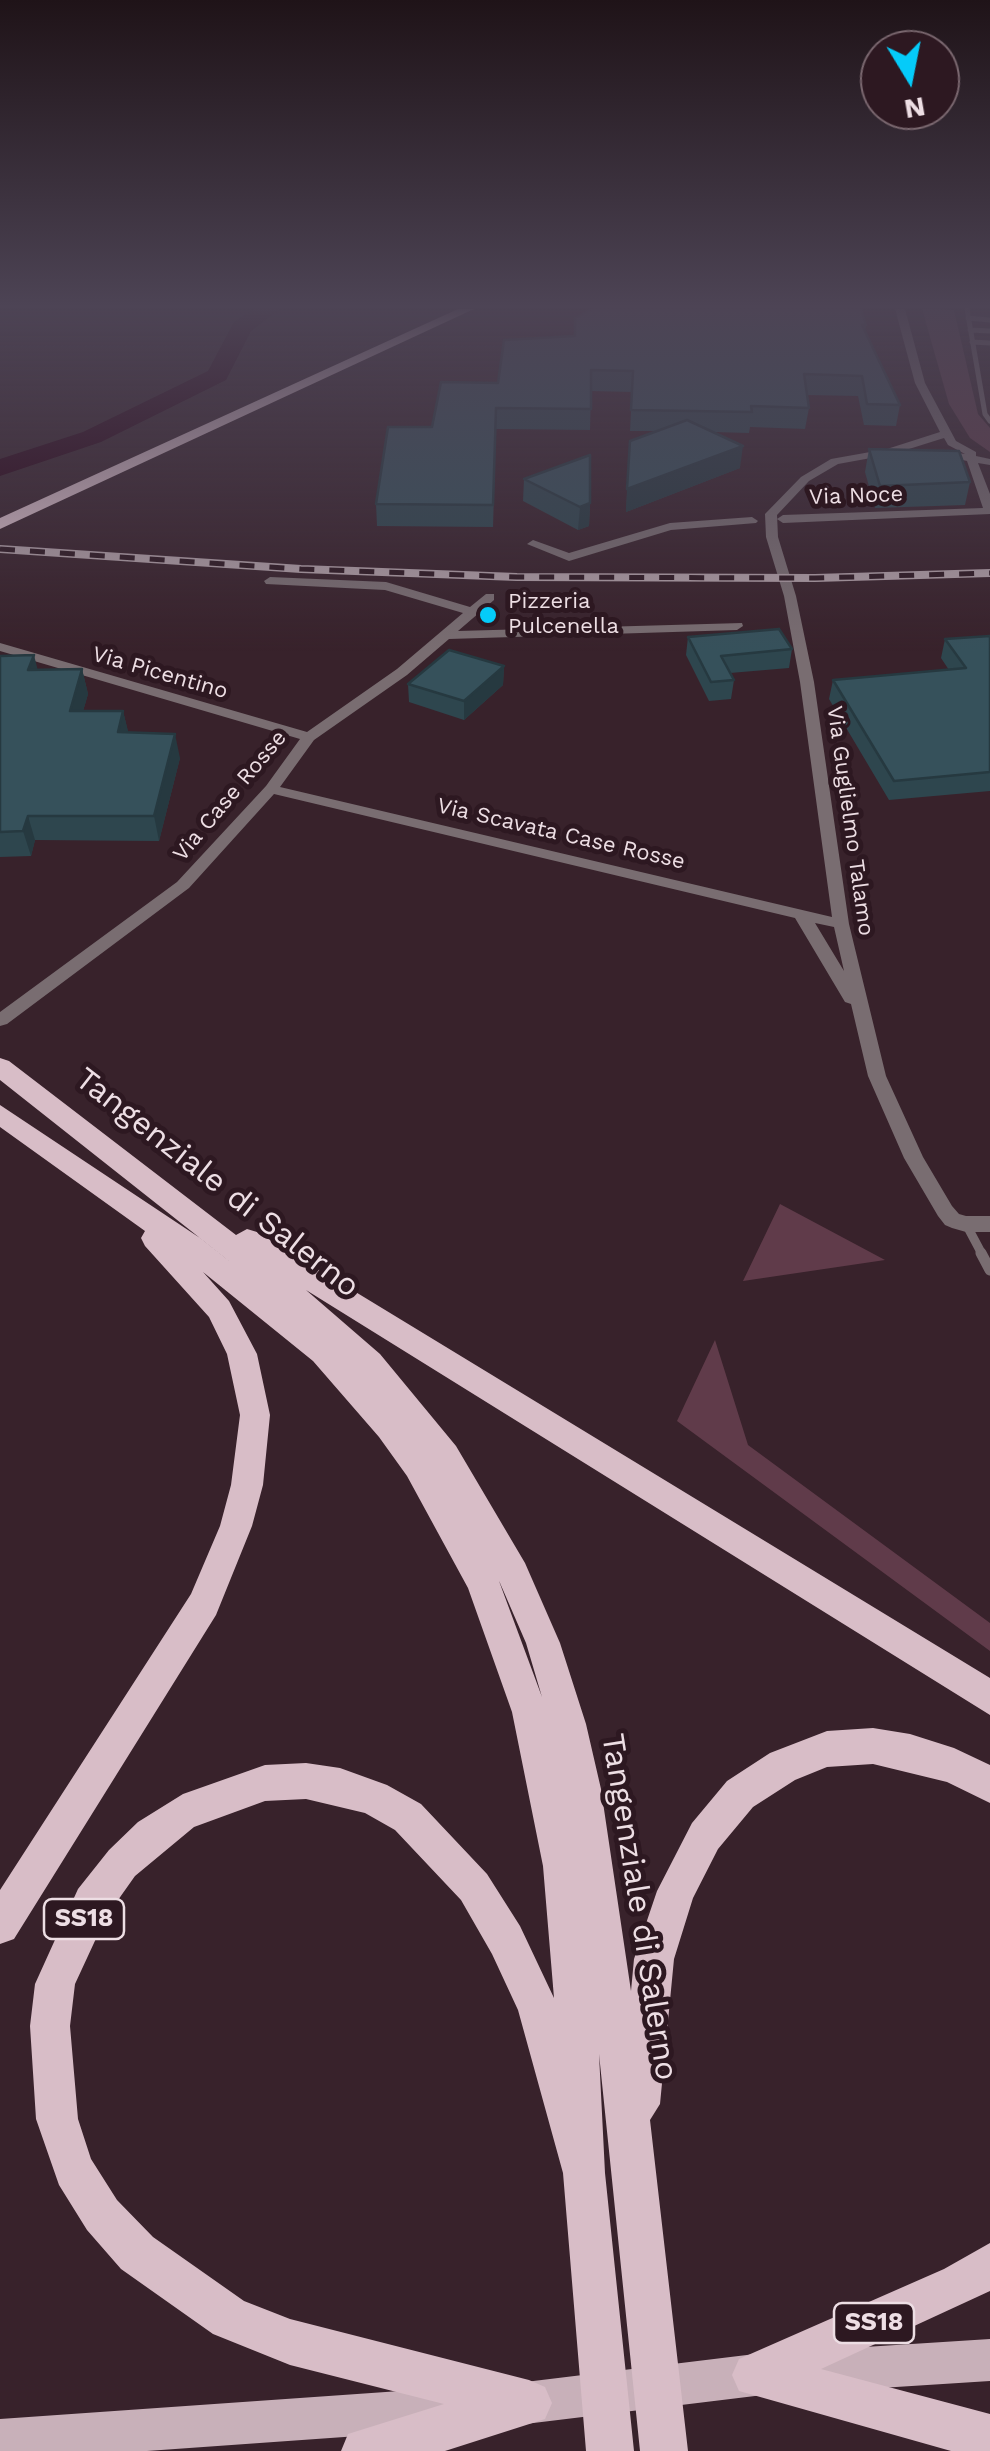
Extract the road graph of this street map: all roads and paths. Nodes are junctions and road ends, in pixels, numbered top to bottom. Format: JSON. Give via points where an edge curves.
{"nodes":[{"id":1,"x":193,"y":423,"type":"edge"},
{"id":2,"x":219,"y":423,"type":"edge"},
{"id":3,"x":941,"y":423,"type":"edge"},
{"id":4,"x":948,"y":438,"type":"junction"},
{"id":5,"x":892,"y":450,"type":"junction"},
{"id":6,"x":931,"y":452,"type":"junction"},
{"id":7,"x":971,"y":458,"type":"junction"},
{"id":8,"x":990,"y":461,"type":"edge"},
{"id":9,"x":990,"y":510,"type":"edge"},
{"id":10,"x":0,"y":511,"type":"edge"},
{"id":11,"x":783,"y":519,"type":"dead end"},
{"id":12,"x":752,"y":520,"type":"dead end"},
{"id":13,"x":0,"y":524,"type":"edge"},
{"id":14,"x":533,"y":544,"type":"dead end"},
{"id":15,"x":270,"y":581,"type":"dead end"},
{"id":16,"x":490,"y":597,"type":"dead end"},
{"id":17,"x":473,"y":612,"type":"junction"},
{"id":18,"x":737,"y":626,"type":"dead end"},
{"id":19,"x":446,"y":635,"type":"junction"},
{"id":20,"x":0,"y":647,"type":"edge"},
{"id":21,"x":309,"y":738,"type":"junction"},
{"id":22,"x":271,"y":789,"type":"junction"},
{"id":23,"x":801,"y":914,"type":"junction"},
{"id":24,"x":841,"y":924,"type":"junction"},
{"id":25,"x":861,"y":1015,"type":"junction"},
{"id":26,"x":0,"y":1020,"type":"edge"},
{"id":27,"x":1,"y":1068,"type":"edge"},
{"id":28,"x":0,"y":1114,"type":"edge"},
{"id":29,"x":150,"y":1180,"type":"junction"},
{"id":30,"x":110,"y":1196,"type":"junction"},
{"id":31,"x":966,"y":1224,"type":"junction"},
{"id":32,"x":990,"y":1224,"type":"edge"},
{"id":33,"x":990,"y":1270,"type":"edge"},
{"id":34,"x":990,"y":1698,"type":"edge"},
{"id":35,"x":990,"y":1785,"type":"edge"},
{"id":36,"x":0,"y":1925,"type":"edge"},
{"id":37,"x":638,"y":2187,"type":"junction"},
{"id":38,"x":586,"y":2192,"type":"junction"},
{"id":39,"x":990,"y":2265,"type":"edge"},
{"id":40,"x":990,"y":2360,"type":"edge"},
{"id":41,"x":754,"y":2375,"type":"junction"},
{"id":42,"x":530,"y":2403,"type":"junction"},
{"id":43,"x":990,"y":2438,"type":"edge"},
{"id":44,"x":0,"y":2440,"type":"edge"},
{"id":45,"x":365,"y":2451,"type":"edge"},
{"id":46,"x":610,"y":2451,"type":"edge"},
{"id":47,"x":664,"y":2451,"type":"edge"}],
"edges":[{"from":1,"to":10,"type":"highway"},
{"from":2,"to":13,"type":"highway"},
{"from":3,"to":4,"type":"street"},
{"from":4,"to":5,"type":"street"},
{"from":4,"to":6,"type":"street"},
{"from":4,"to":8,"type":"street"},
{"from":5,"to":6,"type":"street"},
{"from":5,"to":24,"type":"street","name":"Via Guglielmo Talamo","via":[[822,467],[771,514],[807,682]]},
{"from":6,"to":7,"type":"street"},
{"from":7,"to":8,"type":"street"},
{"from":7,"to":9,"type":"street"},
{"from":9,"to":11,"type":"street","name":"Via Noce"},
{"from":12,"to":14,"type":"street","via":[[670,527],[569,557]]},
{"from":15,"to":17,"type":"street","via":[[386,586]]},
{"from":16,"to":17,"type":"street","name":"Via Case Rosse"},
{"from":17,"to":19,"type":"street","name":"Via Case Rosse"},
{"from":18,"to":19,"type":"street"},
{"from":19,"to":21,"type":"street","name":"Via Case Rosse"},
{"from":20,"to":21,"type":"street","name":"Via Picentino"},
{"from":21,"to":22,"type":"street","name":"Via Case Rosse"},
{"from":22,"to":23,"type":"street","name":"Via Scavata Case Rosse"},
{"from":22,"to":26,"type":"street","name":"Via Case Rosse","via":[[183,885]]},
{"from":23,"to":24,"type":"street","name":"Via Scavata Case Rosse"},
{"from":23,"to":25,"type":"street"},
{"from":24,"to":25,"type":"street","name":"Via Guglielmo Talamo"},
{"from":25,"to":31,"type":"street","name":"Via Guglielmo Talamo","via":[[877,1076],[914,1158],[952,1220]]},
{"from":27,"to":29,"type":"highway","name":"Tangenziale di Salerno"},
{"from":28,"to":30,"type":"highway","number":"SS18"},
{"from":29,"to":34,"type":"highway"},
{"from":29,"to":37,"type":"highway","name":"Tangenziale di Salerno","via":[[369,1363],[445,1456],[513,1574],[543,1643],[583,1788]]},
{"from":30,"to":36,"type":"highway","number":"SS18","via":[[173,1255],[231,1328],[250,1382],[254,1447],[236,1526],[204,1604]]},
{"from":30,"to":38,"type":"highway","number":"SS18","via":[[190,1246],[323,1352],[418,1466],[484,1582],[530,1712],[562,1866]]},
{"from":31,"to":32,"type":"street"},
{"from":31,"to":33,"type":"lane"},
{"from":35,"to":37,"type":"highway","via":[[939,1761],[872,1746],[827,1748],[740,1794],[676,1891],[654,1959],[642,2040]]},
{"from":37,"to":47,"type":"highway","name":"Tangenziale di Salerno"},
{"from":38,"to":42,"type":"highway","number":"SS18","via":[[537,2006],[506,1940],[474,1887],[408,1817],[374,1798],[323,1784],[266,1783],[184,1812],[151,1834],[92,1904],[55,1984],[50,2026],[58,2120],[74,2170],[102,2215],[138,2254],[229,2318],[290,2342]]},
{"from":38,"to":46,"type":"highway"},
{"from":39,"to":41,"type":"highway","number":"SS18"},
{"from":40,"to":41,"type":"main road"},
{"from":41,"to":42,"type":"main road"},
{"from":41,"to":43,"type":"highway"},
{"from":42,"to":44,"type":"main road"},
{"from":42,"to":45,"type":"highway"}]}
